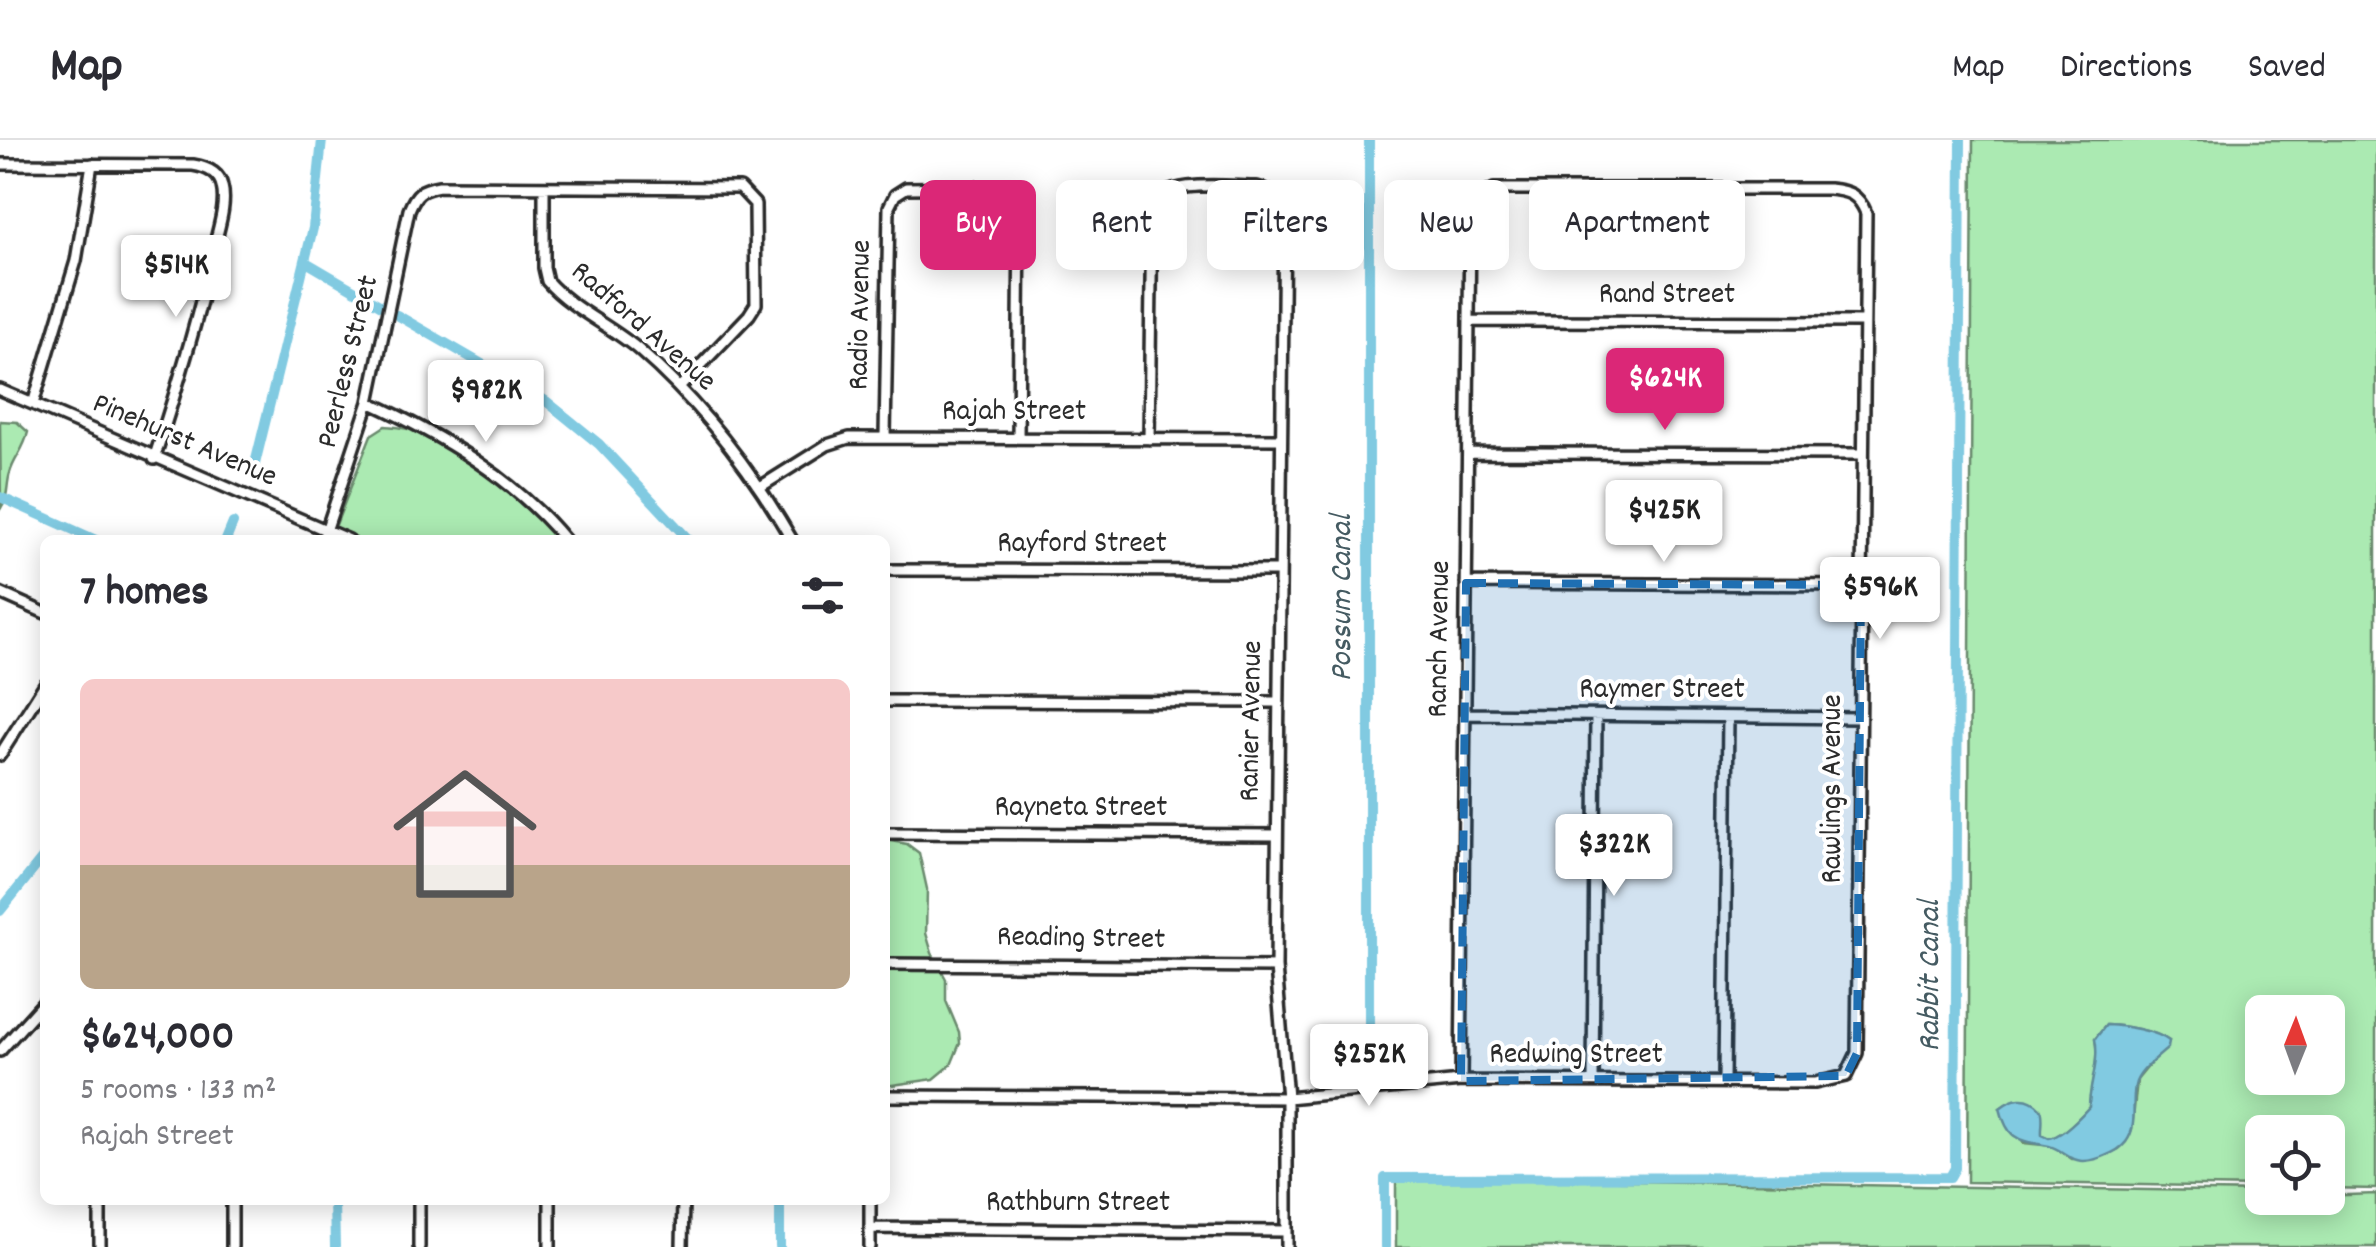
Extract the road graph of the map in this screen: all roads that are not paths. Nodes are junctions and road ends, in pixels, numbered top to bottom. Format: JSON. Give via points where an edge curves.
{"nodes":[{"id":1,"x":0,"y":164,"type":"edge"},
{"id":2,"x":92,"y":164,"type":"junction"},
{"id":3,"x":544,"y":187,"type":"junction"},
{"id":4,"x":1509,"y":189,"type":"edge"},
{"id":5,"x":1470,"y":270,"type":"edge"},
{"id":6,"x":1470,"y":321,"type":"junction"},
{"id":7,"x":1864,"y":322,"type":"junction"},
{"id":8,"x":679,"y":388,"type":"junction"},
{"id":9,"x":0,"y":390,"type":"edge"},
{"id":10,"x":369,"y":402,"type":"junction"},
{"id":11,"x":33,"y":404,"type":"junction"},
{"id":12,"x":885,"y":437,"type":"junction"},
{"id":13,"x":1018,"y":438,"type":"junction"},
{"id":14,"x":1149,"y":438,"type":"junction"},
{"id":15,"x":1281,"y":439,"type":"junction"},
{"id":16,"x":1468,"y":452,"type":"junction"},
{"id":17,"x":1862,"y":454,"type":"junction"},
{"id":18,"x":154,"y":459,"type":"junction"},
{"id":19,"x":760,"y":487,"type":"junction"},
{"id":20,"x":325,"y":535,"type":"edge"},
{"id":21,"x":559,"y":535,"type":"edge"},
{"id":22,"x":789,"y":535,"type":"edge"},
{"id":23,"x":890,"y":570,"type":"edge"},
{"id":24,"x":1280,"y":571,"type":"junction"},
{"id":25,"x":1466,"y":583,"type":"junction"},
{"id":26,"x":1861,"y":585,"type":"junction"},
{"id":27,"x":0,"y":593,"type":"edge"},
{"id":28,"x":40,"y":611,"type":"edge"},
{"id":29,"x":40,"y":692,"type":"edge"},
{"id":30,"x":890,"y":701,"type":"edge"},
{"id":31,"x":1278,"y":702,"type":"junction"},
{"id":32,"x":1465,"y":714,"type":"junction"},
{"id":33,"x":1596,"y":716,"type":"junction"},
{"id":34,"x":1728,"y":716,"type":"junction"},
{"id":35,"x":1859,"y":718,"type":"junction"},
{"id":36,"x":0,"y":755,"type":"edge"},
{"id":37,"x":890,"y":833,"type":"edge"},
{"id":38,"x":1277,"y":835,"type":"junction"},
{"id":39,"x":890,"y":964,"type":"edge"},
{"id":40,"x":1276,"y":967,"type":"junction"},
{"id":41,"x":40,"y":1007,"type":"edge"},
{"id":42,"x":0,"y":1051,"type":"edge"},
{"id":43,"x":1846,"y":1076,"type":"joint"},
{"id":44,"x":1461,"y":1081,"type":"junction"},
{"id":45,"x":1593,"y":1081,"type":"junction"},
{"id":46,"x":1724,"y":1081,"type":"junction"},
{"id":47,"x":890,"y":1096,"type":"edge"},
{"id":48,"x":1287,"y":1098,"type":"junction"},
{"id":49,"x":100,"y":1205,"type":"edge"},
{"id":50,"x":232,"y":1205,"type":"edge"},
{"id":51,"x":419,"y":1205,"type":"edge"},
{"id":52,"x":550,"y":1205,"type":"edge"},
{"id":53,"x":682,"y":1205,"type":"edge"},
{"id":54,"x":870,"y":1205,"type":"edge"},
{"id":55,"x":870,"y":1228,"type":"junction"},
{"id":56,"x":1287,"y":1231,"type":"junction"},
{"id":57,"x":100,"y":1247,"type":"edge"},
{"id":58,"x":232,"y":1247,"type":"edge"},
{"id":59,"x":418,"y":1247,"type":"edge"},
{"id":60,"x":550,"y":1247,"type":"edge"},
{"id":61,"x":682,"y":1247,"type":"edge"},
{"id":62,"x":870,"y":1247,"type":"edge"},
{"id":63,"x":1287,"y":1247,"type":"edge"}],
"edges":[{"from":1,"to":2,"type":"street"},
{"from":2,"to":11,"type":"street","via":[[76,261]]},
{"from":2,"to":18,"type":"street","via":[[206,167],[222,184],[222,212]]},
{"from":3,"to":8,"type":"street","name":"Radford Avenue","via":[[547,281]]},
{"from":3,"to":8,"type":"street","via":[[727,186],[750,196],[756,304]]},
{"from":3,"to":10,"type":"street","name":"Peerless Street","via":[[439,186],[416,194]]},
{"from":4,"to":7,"type":"street","name":"Rawlings Avenue","via":[[1842,190],[1860,200],[1866,213]]},
{"from":5,"to":6,"type":"street","name":"Ranch Avenue"},
{"from":6,"to":7,"type":"street","name":"Rand Street"},
{"from":6,"to":16,"type":"street","name":"Ranch Avenue"},
{"from":7,"to":17,"type":"street","name":"Rawlings Avenue"},
{"from":8,"to":19,"type":"street","name":"Radford Avenue"},
{"from":9,"to":11,"type":"street","name":"Pinehurst Avenue"},
{"from":10,"to":20,"type":"street","name":"Peerless Street"},
{"from":10,"to":21,"type":"street","via":[[474,460]]},
{"from":11,"to":18,"type":"street","name":"Pinehurst Avenue"},
{"from":12,"to":13,"type":"street","name":"Rajah Street"},
{"from":12,"to":13,"type":"street","name":"Radio Avenue","via":[[889,207],[895,195],[916,186],[993,187],[1014,196],[1020,220]]},
{"from":12,"to":19,"type":"street","name":"Rajah Street","via":[[838,440]]},
{"from":13,"to":14,"type":"street","name":"Rajah Street"},
{"from":14,"to":15,"type":"street","name":"Rajah Street"},
{"from":14,"to":15,"type":"street","name":"Ranier Avenue","via":[[1151,215],[1157,196],[1170,188],[1257,187],[1278,196],[1284,213]]},
{"from":15,"to":24,"type":"street","name":"Ranier Avenue"},
{"from":16,"to":17,"type":"street"},
{"from":16,"to":25,"type":"street","name":"Ranch Avenue"},
{"from":17,"to":26,"type":"street","name":"Rawlings Avenue"},
{"from":18,"to":20,"type":"street","name":"Pinehurst Avenue"},
{"from":19,"to":22,"type":"street","name":"Radford Avenue"},
{"from":23,"to":24,"type":"street","name":"Rayford Street"},
{"from":24,"to":31,"type":"street","name":"Ranier Avenue"},
{"from":25,"to":26,"type":"street"},
{"from":25,"to":32,"type":"street","name":"Ranch Avenue"},
{"from":26,"to":35,"type":"street","name":"Rawlings Avenue"},
{"from":27,"to":28,"type":"street"},
{"from":29,"to":36,"type":"street"},
{"from":30,"to":31,"type":"street"},
{"from":31,"to":38,"type":"street","name":"Ranier Avenue"},
{"from":32,"to":33,"type":"street","name":"Raymer Street"},
{"from":32,"to":44,"type":"street","name":"Ranch Avenue"},
{"from":33,"to":34,"type":"street","name":"Raymer Street"},
{"from":33,"to":45,"type":"street"},
{"from":34,"to":35,"type":"street","name":"Raymer Street"},
{"from":34,"to":46,"type":"street"},
{"from":35,"to":43,"type":"street","name":"Rawlings Avenue","via":[[1857,1053]]},
{"from":37,"to":38,"type":"street","name":"Rayneta Street"},
{"from":38,"to":40,"type":"street","name":"Ranier Avenue"},
{"from":39,"to":40,"type":"street","name":"Reading Street"},
{"from":40,"to":48,"type":"street","name":"Ranier Avenue"},
{"from":41,"to":42,"type":"street"},
{"from":43,"to":46,"type":"street","name":"Redwing Street","via":[[1826,1082]]},
{"from":44,"to":45,"type":"street","name":"Redwing Street"},
{"from":44,"to":48,"type":"street","name":"Redwing Street"},
{"from":45,"to":46,"type":"street","name":"Redwing Street"},
{"from":47,"to":48,"type":"street","name":"Redwing Street"},
{"from":48,"to":56,"type":"street","name":"Ranier Avenue"},
{"from":49,"to":57,"type":"street"},
{"from":50,"to":58,"type":"street"},
{"from":51,"to":59,"type":"street"},
{"from":52,"to":60,"type":"street"},
{"from":53,"to":61,"type":"street"},
{"from":54,"to":55,"type":"street"},
{"from":55,"to":56,"type":"street","name":"Rathburn Street"},
{"from":55,"to":62,"type":"street"},
{"from":56,"to":63,"type":"street","name":"Ranier Avenue"}]}
